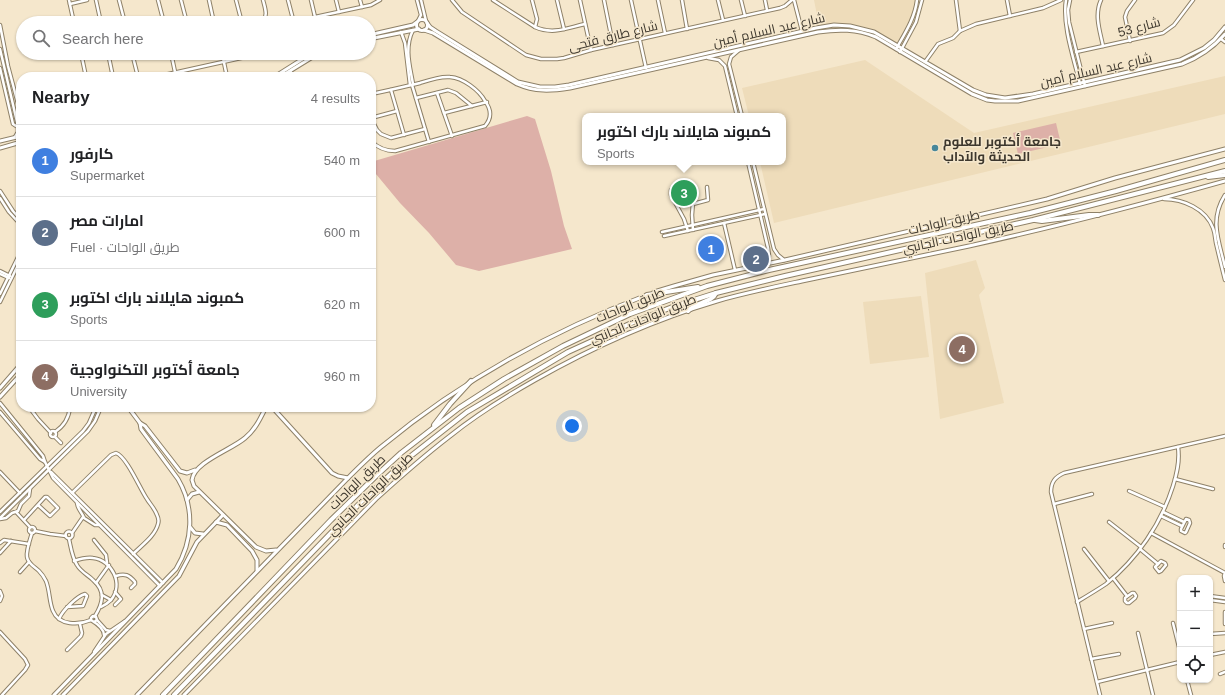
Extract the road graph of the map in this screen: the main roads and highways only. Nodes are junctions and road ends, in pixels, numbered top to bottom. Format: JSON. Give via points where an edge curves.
{"nodes":[{"id":1,"x":1225,"y":160,"type":"edge"},
{"id":2,"x":1225,"y":170,"type":"edge"},
{"id":3,"x":1225,"y":175,"type":"edge"},
{"id":4,"x":1201,"y":177,"type":"junction"},
{"id":5,"x":1098,"y":215,"type":"road end"},
{"id":6,"x":1033,"y":220,"type":"junction"},
{"id":7,"x":857,"y":251,"type":"junction"},
{"id":8,"x":846,"y":254,"type":"junction"},
{"id":9,"x":860,"y":259,"type":"junction"},
{"id":10,"x":846,"y":262,"type":"junction"},
{"id":11,"x":707,"y":286,"type":"junction"},
{"id":12,"x":716,"y":293,"type":"junction"},
{"id":13,"x":647,"y":295,"type":"road end"},
{"id":14,"x":688,"y":310,"type":"road end"},
{"id":15,"x":471,"y":381,"type":"road end"},
{"id":16,"x":432,"y":429,"type":"junction"},
{"id":17,"x":163,"y":695,"type":"edge"},
{"id":18,"x":174,"y":695,"type":"edge"}],
"edges":[{"from":1,"to":7,"type":"highway","name":"طريق الواحات","via":[[1037,211]]},
{"from":2,"to":4,"type":"highway","name":"طريق الواحات"},
{"from":3,"to":4,"type":"highway"},
{"from":4,"to":6,"type":"highway","name":"طريق الواحات"},
{"from":5,"to":6,"type":"highway"},
{"from":6,"to":9,"type":"highway","name":"طريق الواحات"},
{"from":7,"to":8,"type":"highway","name":"طريق الواحات"},
{"from":7,"to":9,"type":"highway"},
{"from":8,"to":10,"type":"highway"},
{"from":8,"to":11,"type":"highway","name":"طريق الواحات"},
{"from":9,"to":10,"type":"highway","name":"طريق الواحات"},
{"from":10,"to":12,"type":"highway","name":"طريق الواحات"},
{"from":11,"to":13,"type":"highway"},
{"from":11,"to":16,"type":"highway","name":"طريق الواحات","via":[[644,309],[563,346],[504,379]]},
{"from":12,"to":14,"type":"highway","via":[[713,298]]},
{"from":12,"to":18,"type":"highway","name":"طريق الواحات","via":[[675,306],[590,341],[544,365],[461,416],[383,480]]},
{"from":15,"to":16,"type":"highway"},
{"from":16,"to":17,"type":"highway","name":"طريق الواحات","via":[[401,453],[331,520]]}]}
